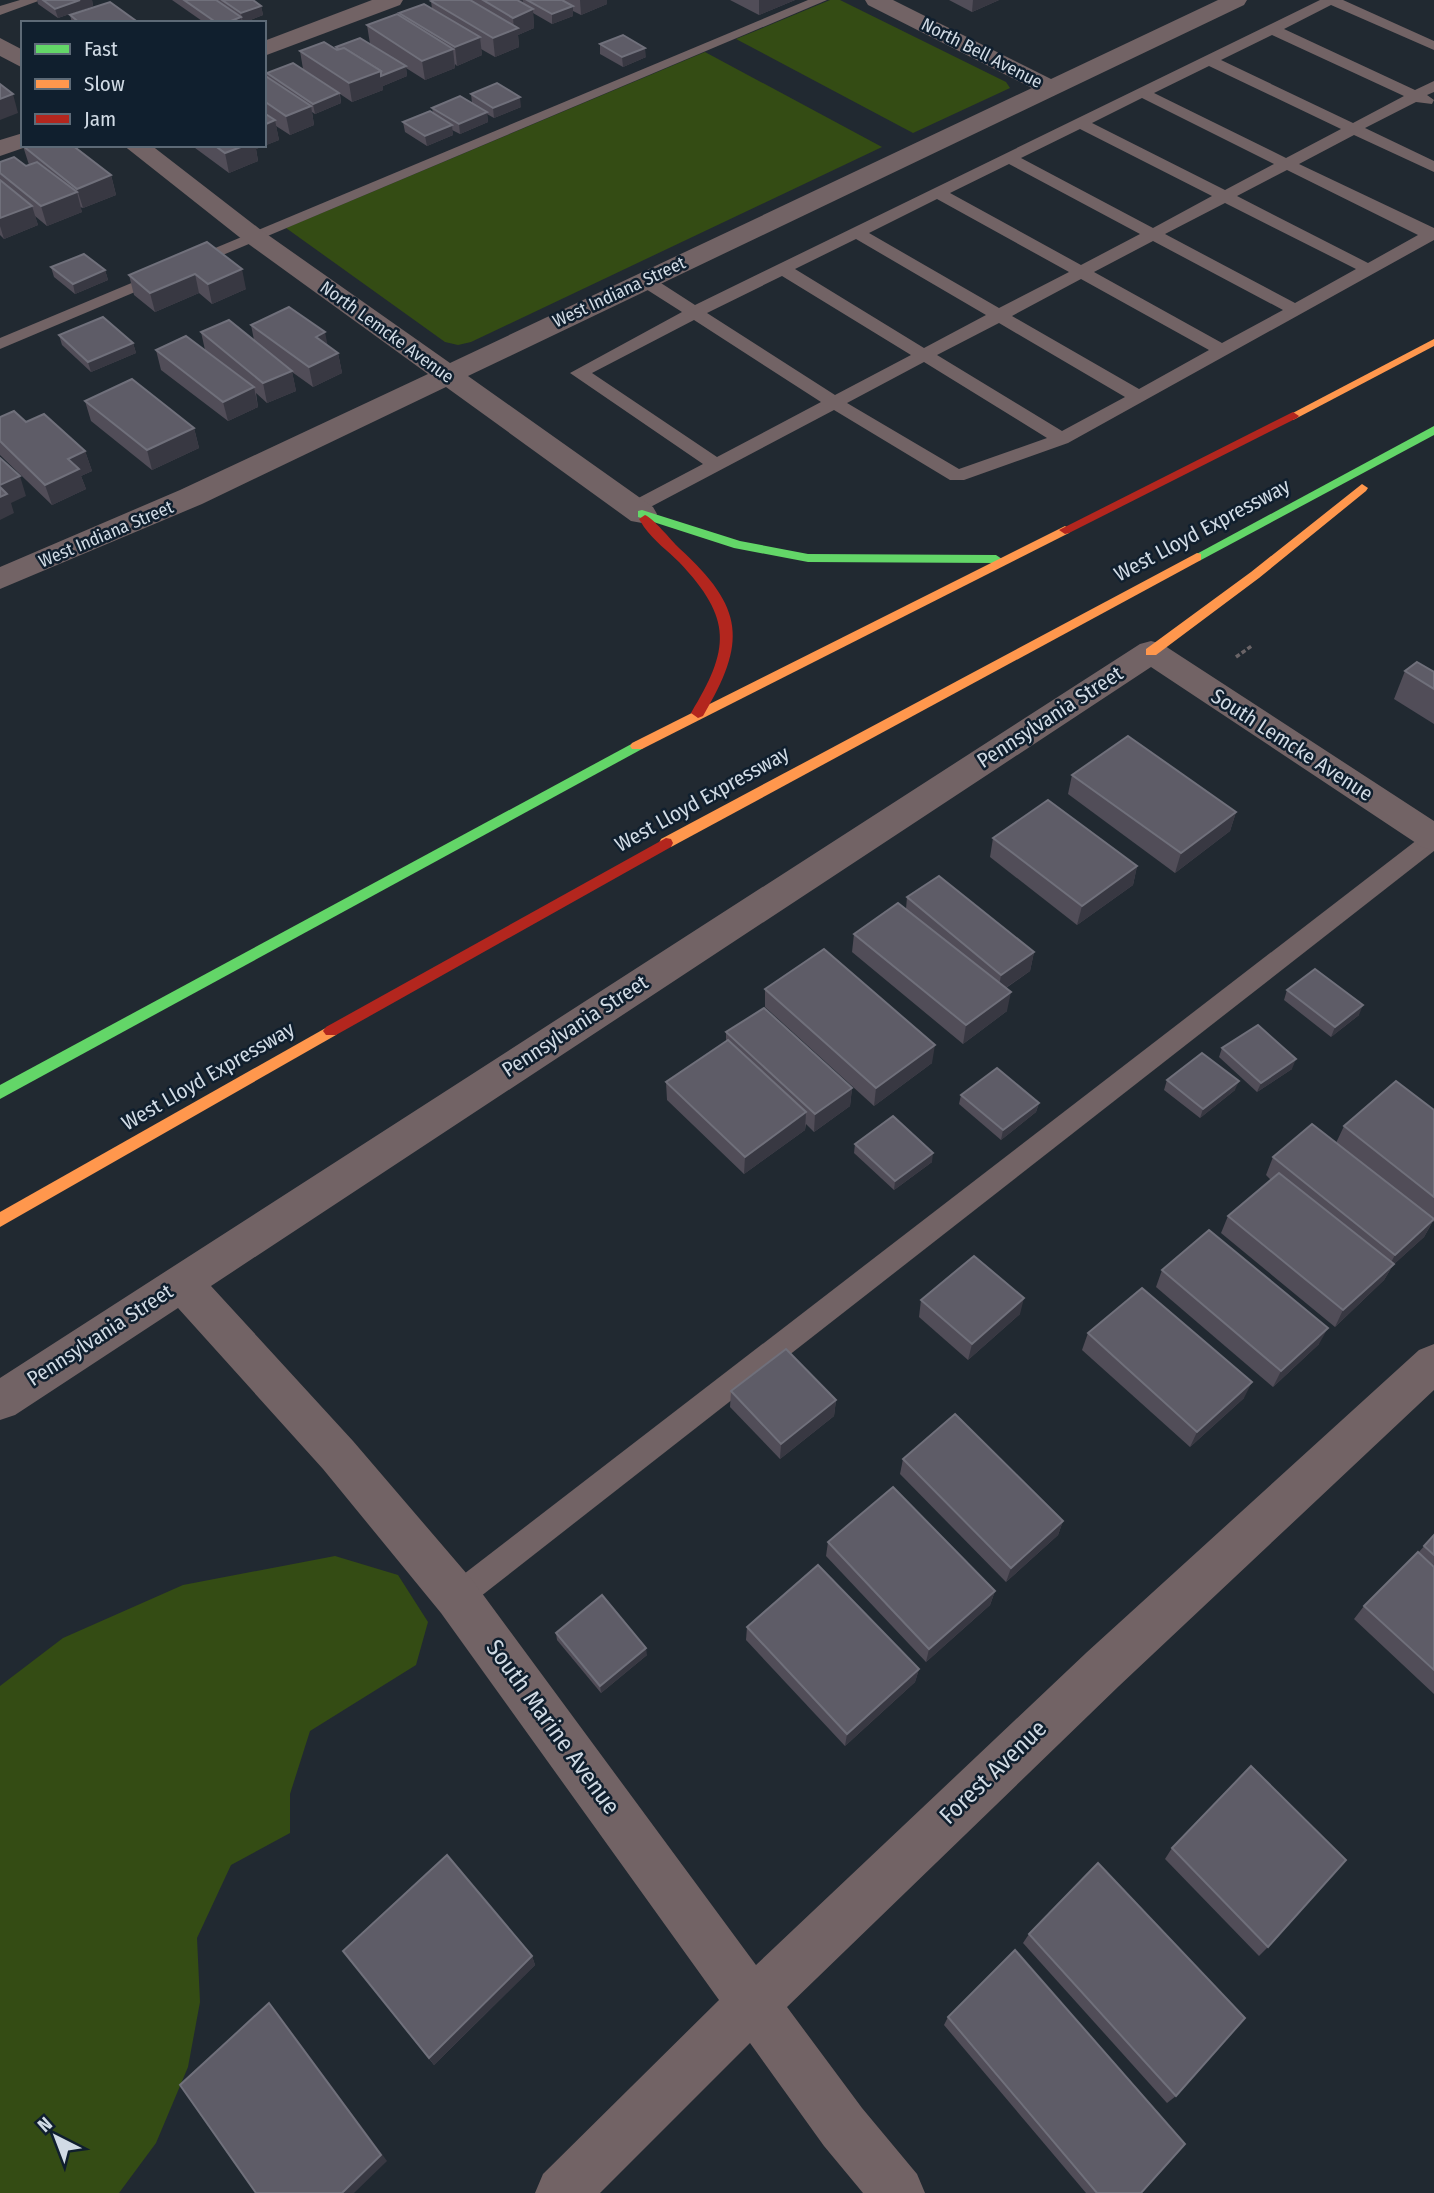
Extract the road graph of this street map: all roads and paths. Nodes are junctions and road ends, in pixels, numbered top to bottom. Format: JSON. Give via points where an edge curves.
{"nodes":[{"id":1,"x":34,"y":0,"type":"edge"},
{"id":2,"x":392,"y":0,"type":"edge"},
{"id":3,"x":820,"y":0,"type":"edge"},
{"id":4,"x":876,"y":0,"type":"edge"},
{"id":5,"x":1331,"y":0,"type":"edge"},
{"id":6,"x":1222,"y":2,"type":"edge"},
{"id":7,"x":0,"y":11,"type":"edge"},
{"id":8,"x":1272,"y":29,"type":"junction"},
{"id":9,"x":0,"y":45,"type":"edge"},
{"id":10,"x":1434,"y":46,"type":"edge"},
{"id":11,"x":266,"y":48,"type":"edge"},
{"id":12,"x":21,"y":60,"type":"edge"},
{"id":13,"x":1209,"y":60,"type":"junction"},
{"id":14,"x":1434,"y":86,"type":"edge"},
{"id":15,"x":1051,"y":88,"type":"junction"},
{"id":16,"x":1143,"y":93,"type":"junction"},
{"id":17,"x":1415,"y":96,"type":"junction"},
{"id":18,"x":1434,"y":105,"type":"edge"},
{"id":19,"x":1080,"y":123,"type":"junction"},
{"id":20,"x":1353,"y":129,"type":"junction"},
{"id":21,"x":21,"y":141,"type":"edge"},
{"id":22,"x":138,"y":147,"type":"edge"},
{"id":23,"x":0,"y":149,"type":"edge"},
{"id":24,"x":1009,"y":158,"type":"junction"},
{"id":25,"x":1287,"y":163,"type":"junction"},
{"id":26,"x":1434,"y":167,"type":"edge"},
{"id":27,"x":938,"y":193,"type":"junction"},
{"id":28,"x":1224,"y":197,"type":"junction"},
{"id":29,"x":857,"y":233,"type":"junction"},
{"id":30,"x":1153,"y":234,"type":"junction"},
{"id":31,"x":1432,"y":234,"type":"edge"},
{"id":32,"x":252,"y":235,"type":"junction"},
{"id":33,"x":783,"y":269,"type":"junction"},
{"id":34,"x":1368,"y":270,"type":"junction"},
{"id":35,"x":1082,"y":272,"type":"junction"},
{"id":36,"x":644,"y":279,"type":"junction"},
{"id":37,"x":1296,"y":310,"type":"junction"},
{"id":38,"x":693,"y":313,"type":"junction"},
{"id":39,"x":999,"y":316,"type":"junction"},
{"id":40,"x":1434,"y":341,"type":"edge"},
{"id":41,"x":0,"y":344,"type":"edge"},
{"id":42,"x":1222,"y":351,"type":"junction"},
{"id":43,"x":925,"y":357,"type":"junction"},
{"id":44,"x":446,"y":375,"type":"junction"},
{"id":45,"x":1139,"y":397,"type":"junction"},
{"id":46,"x":835,"y":403,"type":"junction"},
{"id":47,"x":1430,"y":433,"type":"edge"},
{"id":48,"x":1062,"y":439,"type":"junction"},
{"id":49,"x":717,"y":465,"type":"junction"},
{"id":50,"x":638,"y":511,"type":"junction"},
{"id":51,"x":1002,"y":559,"type":"junction"},
{"id":52,"x":0,"y":579,"type":"edge"},
{"id":53,"x":1150,"y":652,"type":"junction"},
{"id":54,"x":698,"y":713,"type":"junction"},
{"id":55,"x":1434,"y":838,"type":"edge"},
{"id":56,"x":0,"y":1093,"type":"edge"},
{"id":57,"x":0,"y":1220,"type":"edge"},
{"id":58,"x":181,"y":1282,"type":"junction"},
{"id":59,"x":1434,"y":1363,"type":"edge"},
{"id":60,"x":0,"y":1401,"type":"edge"},
{"id":61,"x":457,"y":1597,"type":"junction"},
{"id":62,"x":752,"y":2001,"type":"junction"},
{"id":63,"x":562,"y":2193,"type":"edge"},
{"id":64,"x":898,"y":2193,"type":"edge"}],
"edges":[{"from":1,"to":7,"type":"lane"},
{"from":2,"to":11,"type":"street"},
{"from":3,"to":32,"type":"lane"},
{"from":4,"to":15,"type":"street","name":"North Bell Avenue"},
{"from":5,"to":8,"type":"lane"},
{"from":5,"to":10,"type":"lane"},
{"from":6,"to":15,"type":"street","name":"West Indiana Street"},
{"from":8,"to":13,"type":"lane"},
{"from":8,"to":17,"type":"lane"},
{"from":9,"to":12,"type":"street"},
{"from":13,"to":16,"type":"lane"},
{"from":13,"to":20,"type":"lane"},
{"from":14,"to":17,"type":"lane"},
{"from":15,"to":36,"type":"street","name":"West Indiana Street"},
{"from":16,"to":19,"type":"lane"},
{"from":16,"to":25,"type":"lane"},
{"from":17,"to":18,"type":"lane"},
{"from":17,"to":20,"type":"lane"},
{"from":19,"to":24,"type":"lane"},
{"from":19,"to":28,"type":"lane"},
{"from":20,"to":25,"type":"lane"},
{"from":20,"to":26,"type":"lane"},
{"from":21,"to":23,"type":"street"},
{"from":22,"to":32,"type":"street","name":"North Lemcke Avenue"},
{"from":24,"to":27,"type":"lane"},
{"from":24,"to":30,"type":"lane"},
{"from":25,"to":28,"type":"lane"},
{"from":25,"to":31,"type":"lane"},
{"from":27,"to":29,"type":"lane"},
{"from":27,"to":35,"type":"lane"},
{"from":28,"to":30,"type":"lane"},
{"from":28,"to":34,"type":"lane"},
{"from":29,"to":33,"type":"lane"},
{"from":29,"to":39,"type":"lane"},
{"from":30,"to":35,"type":"lane"},
{"from":30,"to":37,"type":"lane"},
{"from":31,"to":34,"type":"lane"},
{"from":32,"to":41,"type":"lane"},
{"from":32,"to":44,"type":"street","name":"North Lemcke Avenue"},
{"from":33,"to":38,"type":"lane"},
{"from":33,"to":43,"type":"lane"},
{"from":34,"to":37,"type":"lane"},
{"from":35,"to":39,"type":"lane"},
{"from":35,"to":42,"type":"lane"},
{"from":36,"to":38,"type":"lane"},
{"from":36,"to":44,"type":"street","name":"West Indiana Street"},
{"from":37,"to":42,"type":"lane"},
{"from":38,"to":46,"type":"lane"},
{"from":38,"to":49,"type":"lane","via":[[579,373]]},
{"from":39,"to":43,"type":"lane"},
{"from":39,"to":45,"type":"lane"},
{"from":40,"to":51,"type":"highway"},
{"from":42,"to":45,"type":"lane"},
{"from":43,"to":46,"type":"lane"},
{"from":43,"to":48,"type":"lane"},
{"from":44,"to":50,"type":"street","name":"North Lemcke Avenue"},
{"from":44,"to":52,"type":"street","name":"West Indiana Street","via":[[191,497]]},
{"from":45,"to":48,"type":"lane"},
{"from":46,"to":48,"type":"lane","via":[[957,476]]},
{"from":46,"to":49,"type":"lane"},
{"from":47,"to":53,"type":"highway","via":[[1255,575]]},
{"from":47,"to":57,"type":"highway","name":"West Lloyd Expressway","via":[[793,772]]},
{"from":49,"to":50,"type":"lane"},
{"from":50,"to":51,"type":"highway","via":[[738,545],[808,558]]},
{"from":50,"to":54,"type":"highway","via":[[650,531],[716,593],[728,620],[729,655],[718,686]]},
{"from":51,"to":54,"type":"highway"},
{"from":53,"to":55,"type":"street","name":"South Lemcke Avenue"},
{"from":53,"to":58,"type":"street","name":"Pennsylvania Street"},
{"from":54,"to":56,"type":"highway"},
{"from":55,"to":61,"type":"lane"},
{"from":58,"to":60,"type":"street","name":"Pennsylvania Street"},
{"from":58,"to":61,"type":"street","name":"South Marine Avenue","via":[[338,1455]]},
{"from":59,"to":62,"type":"street","name":"Forest Avenue","via":[[1139,1632]]},
{"from":61,"to":62,"type":"street","name":"South Marine Avenue"},
{"from":62,"to":63,"type":"street","name":"Forest Avenue"},
{"from":62,"to":64,"type":"street","name":"South Marine Avenue","via":[[842,2127]]}]}
